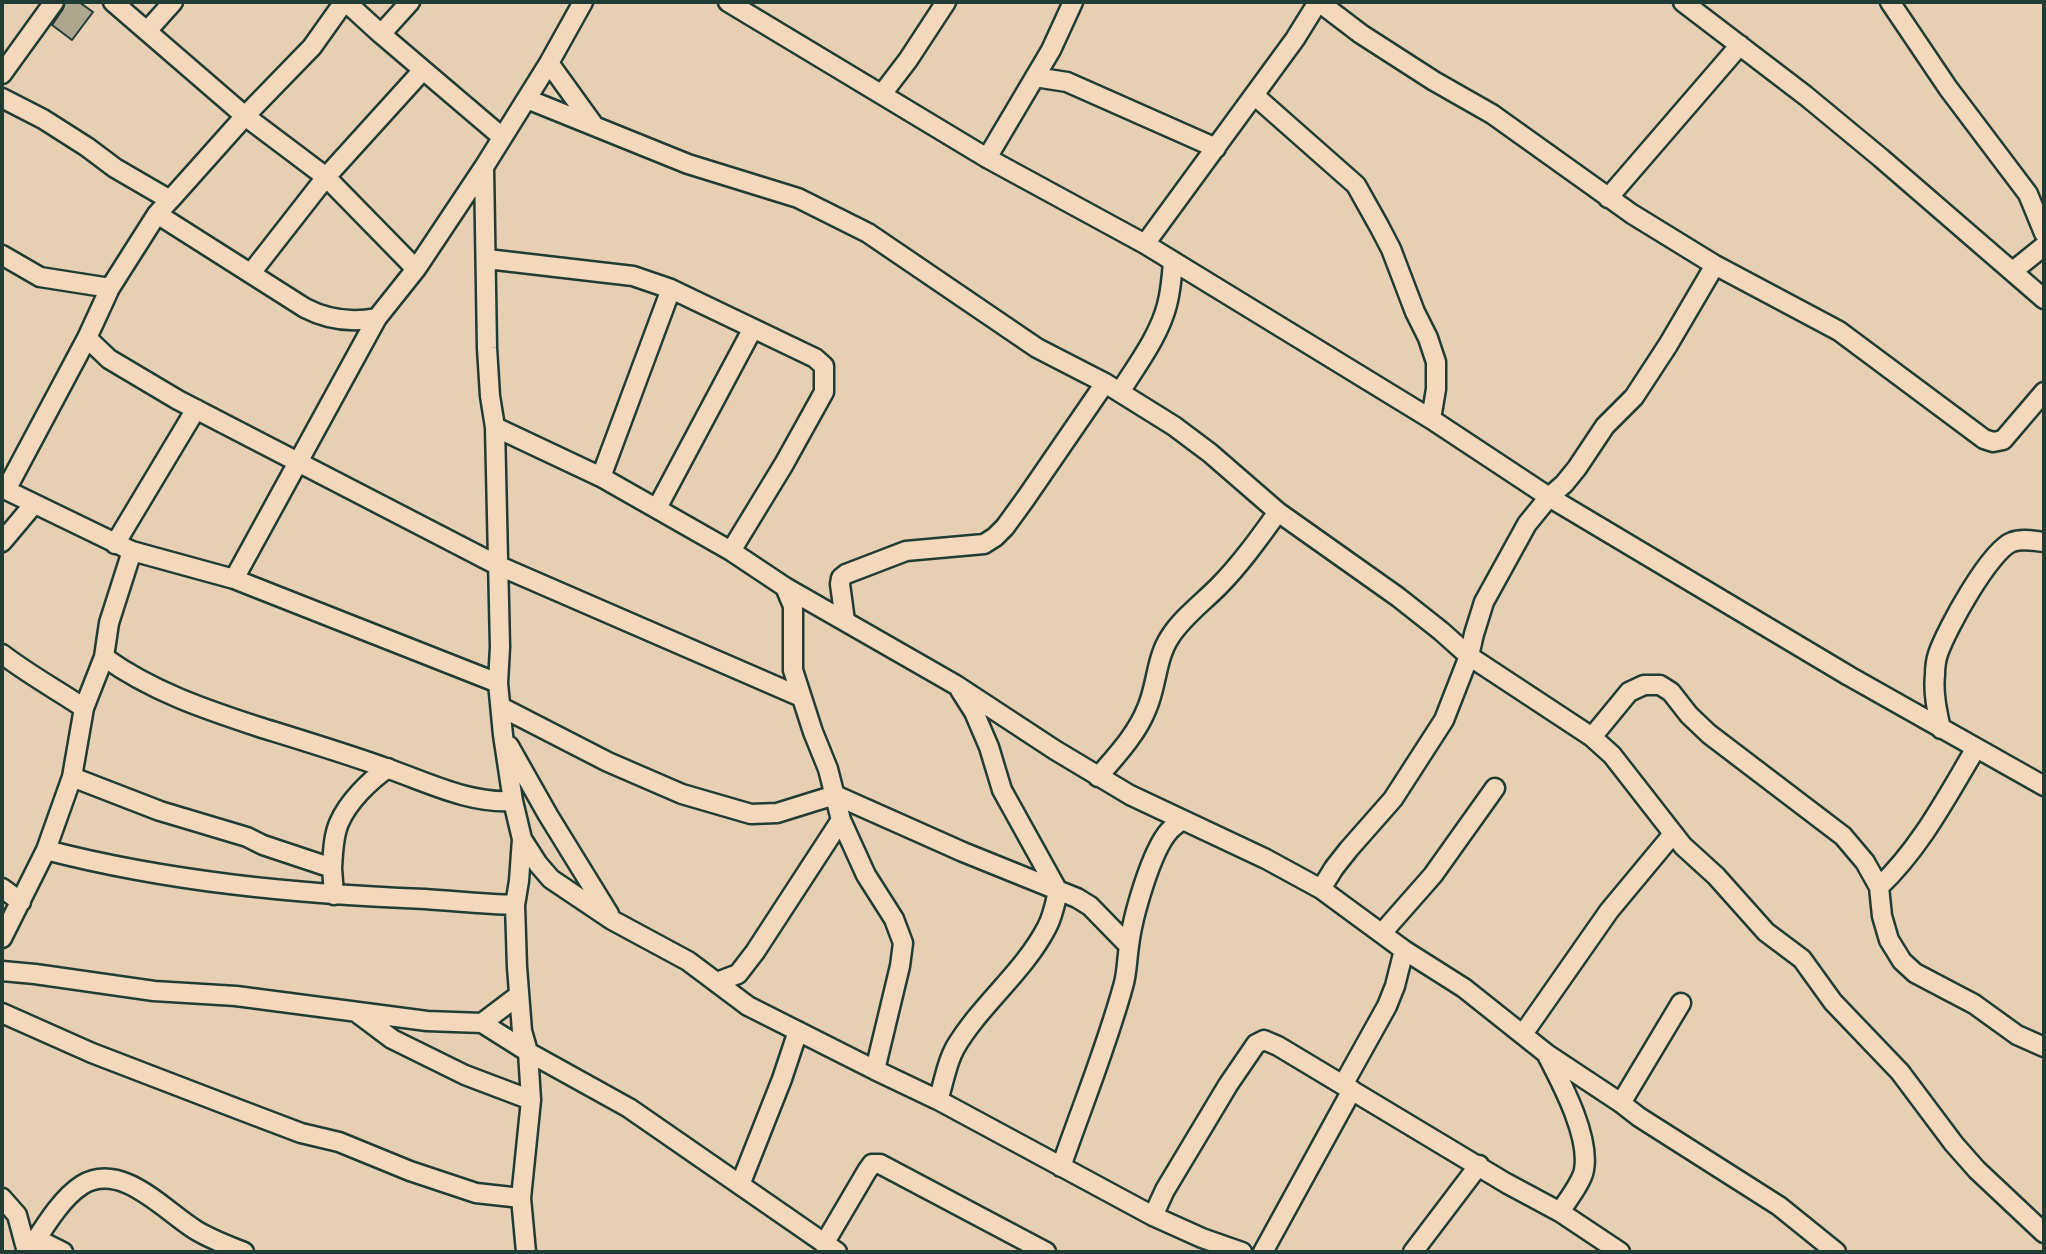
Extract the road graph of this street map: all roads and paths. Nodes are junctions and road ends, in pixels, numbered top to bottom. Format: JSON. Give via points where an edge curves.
{"nodes":[{"id":1,"x":54,"y":2,"type":"edge"},
{"id":2,"x":113,"y":2,"type":"edge"},
{"id":3,"x":173,"y":2,"type":"edge"},
{"id":4,"x":345,"y":2,"type":"edge"},
{"id":5,"x":410,"y":2,"type":"edge"},
{"id":6,"x":583,"y":2,"type":"edge"},
{"id":7,"x":728,"y":2,"type":"edge"},
{"id":8,"x":946,"y":2,"type":"edge"},
{"id":9,"x":1073,"y":2,"type":"edge"},
{"id":10,"x":1319,"y":2,"type":"edge"},
{"id":11,"x":1683,"y":2,"type":"edge"},
{"id":12,"x":1890,"y":2,"type":"edge"},
{"id":13,"x":147,"y":31,"type":"junction"},
{"id":14,"x":381,"y":34,"type":"junction"},
{"id":15,"x":1740,"y":45,"type":"junction"},
{"id":16,"x":549,"y":63,"type":"junction"},
{"id":17,"x":423,"y":70,"type":"junction"},
{"id":18,"x":2,"y":74,"type":"edge"},
{"id":19,"x":1035,"y":78,"type":"junction"},
{"id":20,"x":882,"y":94,"type":"junction"},
{"id":21,"x":1254,"y":95,"type":"junction"},
{"id":22,"x":2,"y":98,"type":"edge"},
{"id":23,"x":527,"y":99,"type":"junction"},
{"id":24,"x":245,"y":116,"type":"junction"},
{"id":25,"x":593,"y":124,"type":"junction"},
{"id":26,"x":502,"y":137,"type":"junction"},
{"id":27,"x":1216,"y":148,"type":"junction"},
{"id":28,"x":987,"y":158,"type":"junction"},
{"id":29,"x":484,"y":167,"type":"junction"},
{"id":30,"x":326,"y":177,"type":"junction"},
{"id":31,"x":2036,"y":193,"type":"edge"},
{"id":32,"x":1608,"y":198,"type":"junction"},
{"id":33,"x":170,"y":200,"type":"junction"},
{"id":34,"x":158,"y":214,"type":"junction"},
{"id":35,"x":2044,"y":233,"type":"edge"},
{"id":36,"x":1145,"y":244,"type":"junction"},
{"id":37,"x":2044,"y":246,"type":"edge"},
{"id":38,"x":2,"y":255,"type":"edge"},
{"id":39,"x":487,"y":259,"type":"junction"},
{"id":40,"x":1173,"y":261,"type":"junction"},
{"id":41,"x":1715,"y":265,"type":"junction"},
{"id":42,"x":415,"y":269,"type":"junction"},
{"id":43,"x":2013,"y":271,"type":"junction"},
{"id":44,"x":251,"y":273,"type":"junction"},
{"id":45,"x":110,"y":288,"type":"junction"},
{"id":46,"x":671,"y":289,"type":"junction"},
{"id":47,"x":2044,"y":299,"type":"edge"},
{"id":48,"x":377,"y":318,"type":"junction"},
{"id":49,"x":752,"y":330,"type":"junction"},
{"id":50,"x":87,"y":338,"type":"junction"},
{"id":51,"x":1113,"y":388,"type":"junction"},
{"id":52,"x":2044,"y":392,"type":"edge"},
{"id":53,"x":196,"y":409,"type":"junction"},
{"id":54,"x":1431,"y":419,"type":"junction"},
{"id":55,"x":495,"y":427,"type":"junction"},
{"id":56,"x":298,"y":461,"type":"junction"},
{"id":57,"x":601,"y":477,"type":"junction"},
{"id":58,"x":4,"y":489,"type":"edge"},
{"id":59,"x":1549,"y":497,"type":"junction"},
{"id":60,"x":34,"y":504,"type":"junction"},
{"id":61,"x":657,"y":508,"type":"junction"},
{"id":62,"x":1278,"y":512,"type":"junction"},
{"id":63,"x":2,"y":542,"type":"edge"},
{"id":64,"x":2044,"y":542,"type":"edge"},
{"id":65,"x":123,"y":548,"type":"junction"},
{"id":66,"x":731,"y":551,"type":"junction"},
{"id":67,"x":497,"y":565,"type":"junction"},
{"id":68,"x":234,"y":579,"type":"junction"},
{"id":69,"x":785,"y":587,"type":"junction"},
{"id":70,"x":845,"y":621,"type":"junction"},
{"id":71,"x":2,"y":654,"type":"edge"},
{"id":72,"x":1469,"y":656,"type":"junction"},
{"id":73,"x":104,"y":657,"type":"junction"},
{"id":74,"x":498,"y":683,"type":"junction"},
{"id":75,"x":956,"y":685,"type":"junction"},
{"id":76,"x":802,"y":697,"type":"junction"},
{"id":77,"x":84,"y":708,"type":"junction"},
{"id":78,"x":501,"y":708,"type":"junction"},
{"id":79,"x":1941,"y":729,"type":"junction"},
{"id":80,"x":503,"y":735,"type":"junction"},
{"id":81,"x":1592,"y":737,"type":"junction"},
{"id":82,"x":1976,"y":748,"type":"junction"},
{"id":83,"x":388,"y":768,"type":"junction"},
{"id":84,"x":72,"y":777,"type":"junction"},
{"id":85,"x":1098,"y":777,"type":"junction"},
{"id":86,"x":2044,"y":786,"type":"edge"},
{"id":87,"x":1495,"y":788,"type":"dead end"},
{"id":88,"x":835,"y":795,"type":"junction"},
{"id":89,"x":513,"y":802,"type":"junction"},
{"id":90,"x":841,"y":820,"type":"junction"},
{"id":91,"x":1182,"y":820,"type":"junction"},
{"id":92,"x":1673,"y":834,"type":"junction"},
{"id":93,"x":522,"y":839,"type":"junction"},
{"id":94,"x":46,"y":850,"type":"junction"},
{"id":95,"x":332,"y":869,"type":"junction"},
{"id":96,"x":1879,"y":887,"type":"junction"},
{"id":97,"x":2,"y":888,"type":"edge"},
{"id":98,"x":1321,"y":889,"type":"junction"},
{"id":99,"x":1058,"y":891,"type":"junction"},
{"id":100,"x":334,"y":895,"type":"junction"},
{"id":101,"x":21,"y":902,"type":"junction"},
{"id":102,"x":515,"y":905,"type":"junction"},
{"id":103,"x":612,"y":920,"type":"junction"},
{"id":104,"x":1382,"y":933,"type":"junction"},
{"id":105,"x":2,"y":938,"type":"edge"},
{"id":106,"x":1129,"y":946,"type":"junction"},
{"id":107,"x":1404,"y":950,"type":"junction"},
{"id":108,"x":2,"y":971,"type":"edge"},
{"id":109,"x":717,"y":982,"type":"junction"},
{"id":110,"x":519,"y":995,"type":"junction"},
{"id":111,"x":1681,"y":1003,"type":"dead end"},
{"id":112,"x":356,"y":1012,"type":"junction"},
{"id":113,"x":2,"y":1013,"type":"edge"},
{"id":114,"x":482,"y":1023,"type":"junction"},
{"id":115,"x":798,"y":1031,"type":"junction"},
{"id":116,"x":1523,"y":1034,"type":"junction"},
{"id":117,"x":2044,"y":1047,"type":"edge"},
{"id":118,"x":528,"y":1052,"type":"junction"},
{"id":119,"x":1547,"y":1054,"type":"junction"},
{"id":120,"x":875,"y":1070,"type":"junction"},
{"id":121,"x":1347,"y":1088,"type":"junction"},
{"id":122,"x":531,"y":1100,"type":"junction"},
{"id":123,"x":938,"y":1100,"type":"junction"},
{"id":124,"x":1621,"y":1103,"type":"junction"},
{"id":125,"x":1479,"y":1165,"type":"junction"},
{"id":126,"x":1061,"y":1167,"type":"junction"},
{"id":127,"x":740,"y":1185,"type":"junction"},
{"id":128,"x":2,"y":1198,"type":"edge"},
{"id":129,"x":521,"y":1198,"type":"junction"},
{"id":130,"x":1560,"y":1212,"type":"junction"},
{"id":131,"x":17,"y":1215,"type":"junction"},
{"id":132,"x":1153,"y":1216,"type":"junction"},
{"id":133,"x":2044,"y":1233,"type":"edge"},
{"id":134,"x":35,"y":1242,"type":"edge"},
{"id":135,"x":830,"y":1248,"type":"edge"},
{"id":136,"x":63,"y":1252,"type":"edge"},
{"id":137,"x":244,"y":1252,"type":"edge"},
{"id":138,"x":526,"y":1252,"type":"edge"},
{"id":139,"x":1046,"y":1252,"type":"edge"},
{"id":140,"x":1242,"y":1252,"type":"edge"},
{"id":141,"x":1264,"y":1252,"type":"edge"},
{"id":142,"x":1413,"y":1252,"type":"edge"},
{"id":143,"x":1620,"y":1252,"type":"edge"},
{"id":144,"x":1836,"y":1252,"type":"edge"}],
"edges":[{"from":1,"to":18,"type":"street"},
{"from":2,"to":13,"type":"street"},
{"from":3,"to":13,"type":"street"},
{"from":4,"to":14,"type":"street"},
{"from":4,"to":24,"type":"street","via":[[312,47]]},
{"from":5,"to":14,"type":"street"},
{"from":6,"to":16,"type":"street"},
{"from":7,"to":20,"type":"street"},
{"from":8,"to":20,"type":"street"},
{"from":9,"to":19,"type":"street"},
{"from":10,"to":21,"type":"street"},
{"from":10,"to":32,"type":"street","via":[[1434,81],[1492,114]]},
{"from":11,"to":15,"type":"street"},
{"from":12,"to":31,"type":"street","via":[[1948,88]]},
{"from":13,"to":24,"type":"street"},
{"from":14,"to":17,"type":"street"},
{"from":15,"to":32,"type":"street"},
{"from":15,"to":43,"type":"street"},
{"from":16,"to":23,"type":"street"},
{"from":16,"to":25,"type":"street"},
{"from":17,"to":26,"type":"street"},
{"from":17,"to":30,"type":"street"},
{"from":19,"to":27,"type":"street","via":[[1067,82]]},
{"from":19,"to":28,"type":"street"},
{"from":20,"to":28,"type":"street"},
{"from":21,"to":27,"type":"street"},
{"from":21,"to":54,"type":"street","via":[[1356,185],[1379,226],[1436,362]]},
{"from":22,"to":33,"type":"street"},
{"from":23,"to":25,"type":"street"},
{"from":23,"to":26,"type":"street"},
{"from":24,"to":30,"type":"street"},
{"from":24,"to":33,"type":"street"},
{"from":25,"to":51,"type":"street","via":[[688,164],[798,198],[855,226],[1037,348]]},
{"from":26,"to":29,"type":"street"},
{"from":27,"to":36,"type":"street"},
{"from":28,"to":36,"type":"street"},
{"from":29,"to":39,"type":"street"},
{"from":29,"to":42,"type":"street"},
{"from":30,"to":42,"type":"street"},
{"from":30,"to":44,"type":"street"},
{"from":31,"to":35,"type":"street"},
{"from":32,"to":41,"type":"street"},
{"from":33,"to":34,"type":"street"},
{"from":34,"to":44,"type":"street"},
{"from":34,"to":45,"type":"street"},
{"from":36,"to":40,"type":"street"},
{"from":37,"to":43,"type":"street"},
{"from":38,"to":45,"type":"street","via":[[40,276]]},
{"from":39,"to":46,"type":"street","via":[[633,276]]},
{"from":39,"to":55,"type":"street","via":[[488,367]]},
{"from":40,"to":51,"type":"street","via":[[1167,308],[1154,338]]},
{"from":40,"to":54,"type":"street"},
{"from":41,"to":52,"type":"street","via":[[1839,331],[1984,439],[2003,440]]},
{"from":41,"to":59,"type":"street","via":[[1634,397]]},
{"from":42,"to":48,"type":"street"},
{"from":43,"to":47,"type":"street"},
{"from":44,"to":48,"type":"street","via":[[322,317]]},
{"from":45,"to":50,"type":"street"},
{"from":46,"to":49,"type":"street"},
{"from":46,"to":57,"type":"street"},
{"from":48,"to":56,"type":"street"},
{"from":49,"to":61,"type":"street"},
{"from":49,"to":66,"type":"street","via":[[815,358],[824,366],[824,392]]},
{"from":50,"to":53,"type":"street","via":[[109,359]]},
{"from":50,"to":58,"type":"street"},
{"from":51,"to":62,"type":"street","via":[[1189,437]]},
{"from":51,"to":70,"type":"street","via":[[995,537],[984,544],[906,551],[841,578]]},
{"from":53,"to":56,"type":"street"},
{"from":53,"to":65,"type":"street"},
{"from":54,"to":59,"type":"street"},
{"from":55,"to":57,"type":"street"},
{"from":55,"to":67,"type":"street"},
{"from":56,"to":67,"type":"street"},
{"from":56,"to":68,"type":"street"},
{"from":57,"to":61,"type":"street"},
{"from":58,"to":60,"type":"street"},
{"from":59,"to":72,"type":"street","via":[[1527,524],[1484,602]]},
{"from":59,"to":79,"type":"street"},
{"from":60,"to":63,"type":"street"},
{"from":60,"to":65,"type":"street"},
{"from":61,"to":66,"type":"street"},
{"from":62,"to":72,"type":"street","via":[[1398,597]]},
{"from":62,"to":85,"type":"street","via":[[1220,585],[1168,638],[1137,728]]},
{"from":64,"to":79,"type":"street","via":[[2012,541],[2001,549],[1953,620],[1934,675]]},
{"from":65,"to":68,"type":"street"},
{"from":65,"to":73,"type":"street"},
{"from":66,"to":69,"type":"street"},
{"from":67,"to":74,"type":"street"},
{"from":67,"to":76,"type":"street"},
{"from":68,"to":74,"type":"street"},
{"from":69,"to":70,"type":"street"},
{"from":69,"to":76,"type":"street","via":[[793,606],[793,670]]},
{"from":70,"to":75,"type":"street"},
{"from":71,"to":77,"type":"street"},
{"from":72,"to":81,"type":"street"},
{"from":72,"to":98,"type":"street","via":[[1444,720],[1408,777]]},
{"from":73,"to":77,"type":"street"},
{"from":73,"to":83,"type":"street","via":[[176,698]]},
{"from":74,"to":78,"type":"street"},
{"from":75,"to":85,"type":"street"},
{"from":75,"to":99,"type":"street","via":[[974,712],[1002,790]]},
{"from":76,"to":88,"type":"street"},
{"from":77,"to":84,"type":"street"},
{"from":78,"to":80,"type":"street"},
{"from":78,"to":88,"type":"street","via":[[682,794],[751,814],[777,813]]},
{"from":79,"to":82,"type":"street"},
{"from":80,"to":89,"type":"street"},
{"from":80,"to":103,"type":"street"},
{"from":81,"to":92,"type":"street","via":[[1612,755]]},
{"from":81,"to":96,"type":"street","via":[[1629,692],[1644,685],[1660,685],[1710,734],[1843,836]]},
{"from":82,"to":86,"type":"street"},
{"from":82,"to":96,"type":"street","via":[[1920,841]]},
{"from":83,"to":89,"type":"street","via":[[463,795]]},
{"from":83,"to":95,"type":"street","via":[[363,789],[339,823]]},
{"from":84,"to":94,"type":"street"},
{"from":84,"to":95,"type":"street"},
{"from":85,"to":91,"type":"street"},
{"from":87,"to":104,"type":"street","via":[[1433,875]]},
{"from":88,"to":90,"type":"street"},
{"from":88,"to":99,"type":"street"},
{"from":89,"to":93,"type":"street"},
{"from":90,"to":109,"type":"street","via":[[755,952],[738,974]]},
{"from":90,"to":120,"type":"street","via":[[903,943]]},
{"from":91,"to":98,"type":"street"},
{"from":91,"to":106,"type":"street","via":[[1160,845],[1140,895]]},
{"from":92,"to":116,"type":"street","via":[[1609,911]]},
{"from":92,"to":133,"type":"street","via":[[1766,932],[1802,960],[1833,1002],[1893,1063],[1977,1170]]},
{"from":93,"to":102,"type":"street"},
{"from":93,"to":103,"type":"street","via":[[551,879]]},
{"from":94,"to":100,"type":"street","via":[[156,875]]},
{"from":94,"to":101,"type":"street"},
{"from":95,"to":100,"type":"street"},
{"from":96,"to":117,"type":"street","via":[[1889,940],[1902,961],[1974,1003],[2017,1035]]},
{"from":97,"to":101,"type":"street"},
{"from":98,"to":104,"type":"street"},
{"from":99,"to":106,"type":"street","via":[[1090,906]]},
{"from":99,"to":123,"type":"street","via":[[1053,913],[1038,940],[954,1050]]},
{"from":100,"to":102,"type":"street"},
{"from":101,"to":105,"type":"street"},
{"from":102,"to":110,"type":"street"},
{"from":103,"to":109,"type":"street"},
{"from":104,"to":107,"type":"street"},
{"from":106,"to":126,"type":"street","via":[[1124,983]]},
{"from":107,"to":116,"type":"street","via":[[1464,988]]},
{"from":107,"to":121,"type":"street","via":[[1387,1006]]},
{"from":108,"to":112,"type":"street"},
{"from":109,"to":115,"type":"street","via":[[748,1006]]},
{"from":110,"to":114,"type":"street"},
{"from":110,"to":118,"type":"street"},
{"from":111,"to":124,"type":"street"},
{"from":112,"to":114,"type":"street","via":[[452,1024]]},
{"from":112,"to":122,"type":"street","via":[[392,1040]]},
{"from":113,"to":129,"type":"street","via":[[92,1053],[301,1133],[339,1142],[475,1193]]},
{"from":114,"to":118,"type":"street"},
{"from":115,"to":120,"type":"street"},
{"from":115,"to":127,"type":"street"},
{"from":116,"to":119,"type":"street"},
{"from":118,"to":122,"type":"street"},
{"from":118,"to":127,"type":"street","via":[[629,1108]]},
{"from":119,"to":124,"type":"street"},
{"from":119,"to":130,"type":"street","via":[[1576,1117],[1583,1150],[1584,1171]]},
{"from":120,"to":123,"type":"street"},
{"from":121,"to":125,"type":"street"},
{"from":121,"to":132,"type":"street","via":[[1278,1046],[1264,1040],[1255,1044]]},
{"from":121,"to":141,"type":"street"},
{"from":122,"to":129,"type":"street"},
{"from":123,"to":126,"type":"street"},
{"from":124,"to":144,"type":"street","via":[[1779,1206]]},
{"from":125,"to":130,"type":"street"},
{"from":125,"to":142,"type":"street"},
{"from":126,"to":132,"type":"street"},
{"from":127,"to":135,"type":"street"},
{"from":128,"to":131,"type":"street"},
{"from":129,"to":138,"type":"street"},
{"from":130,"to":143,"type":"street"},
{"from":131,"to":134,"type":"street"},
{"from":131,"to":134,"type":"street"},
{"from":132,"to":140,"type":"street"},
{"from":134,"to":136,"type":"street"},
{"from":134,"to":137,"type":"street","via":[[72,1193],[105,1178],[117,1179],[155,1199],[201,1233]]},
{"from":135,"to":139,"type":"street","via":[[872,1164],[880,1164]]}]}
